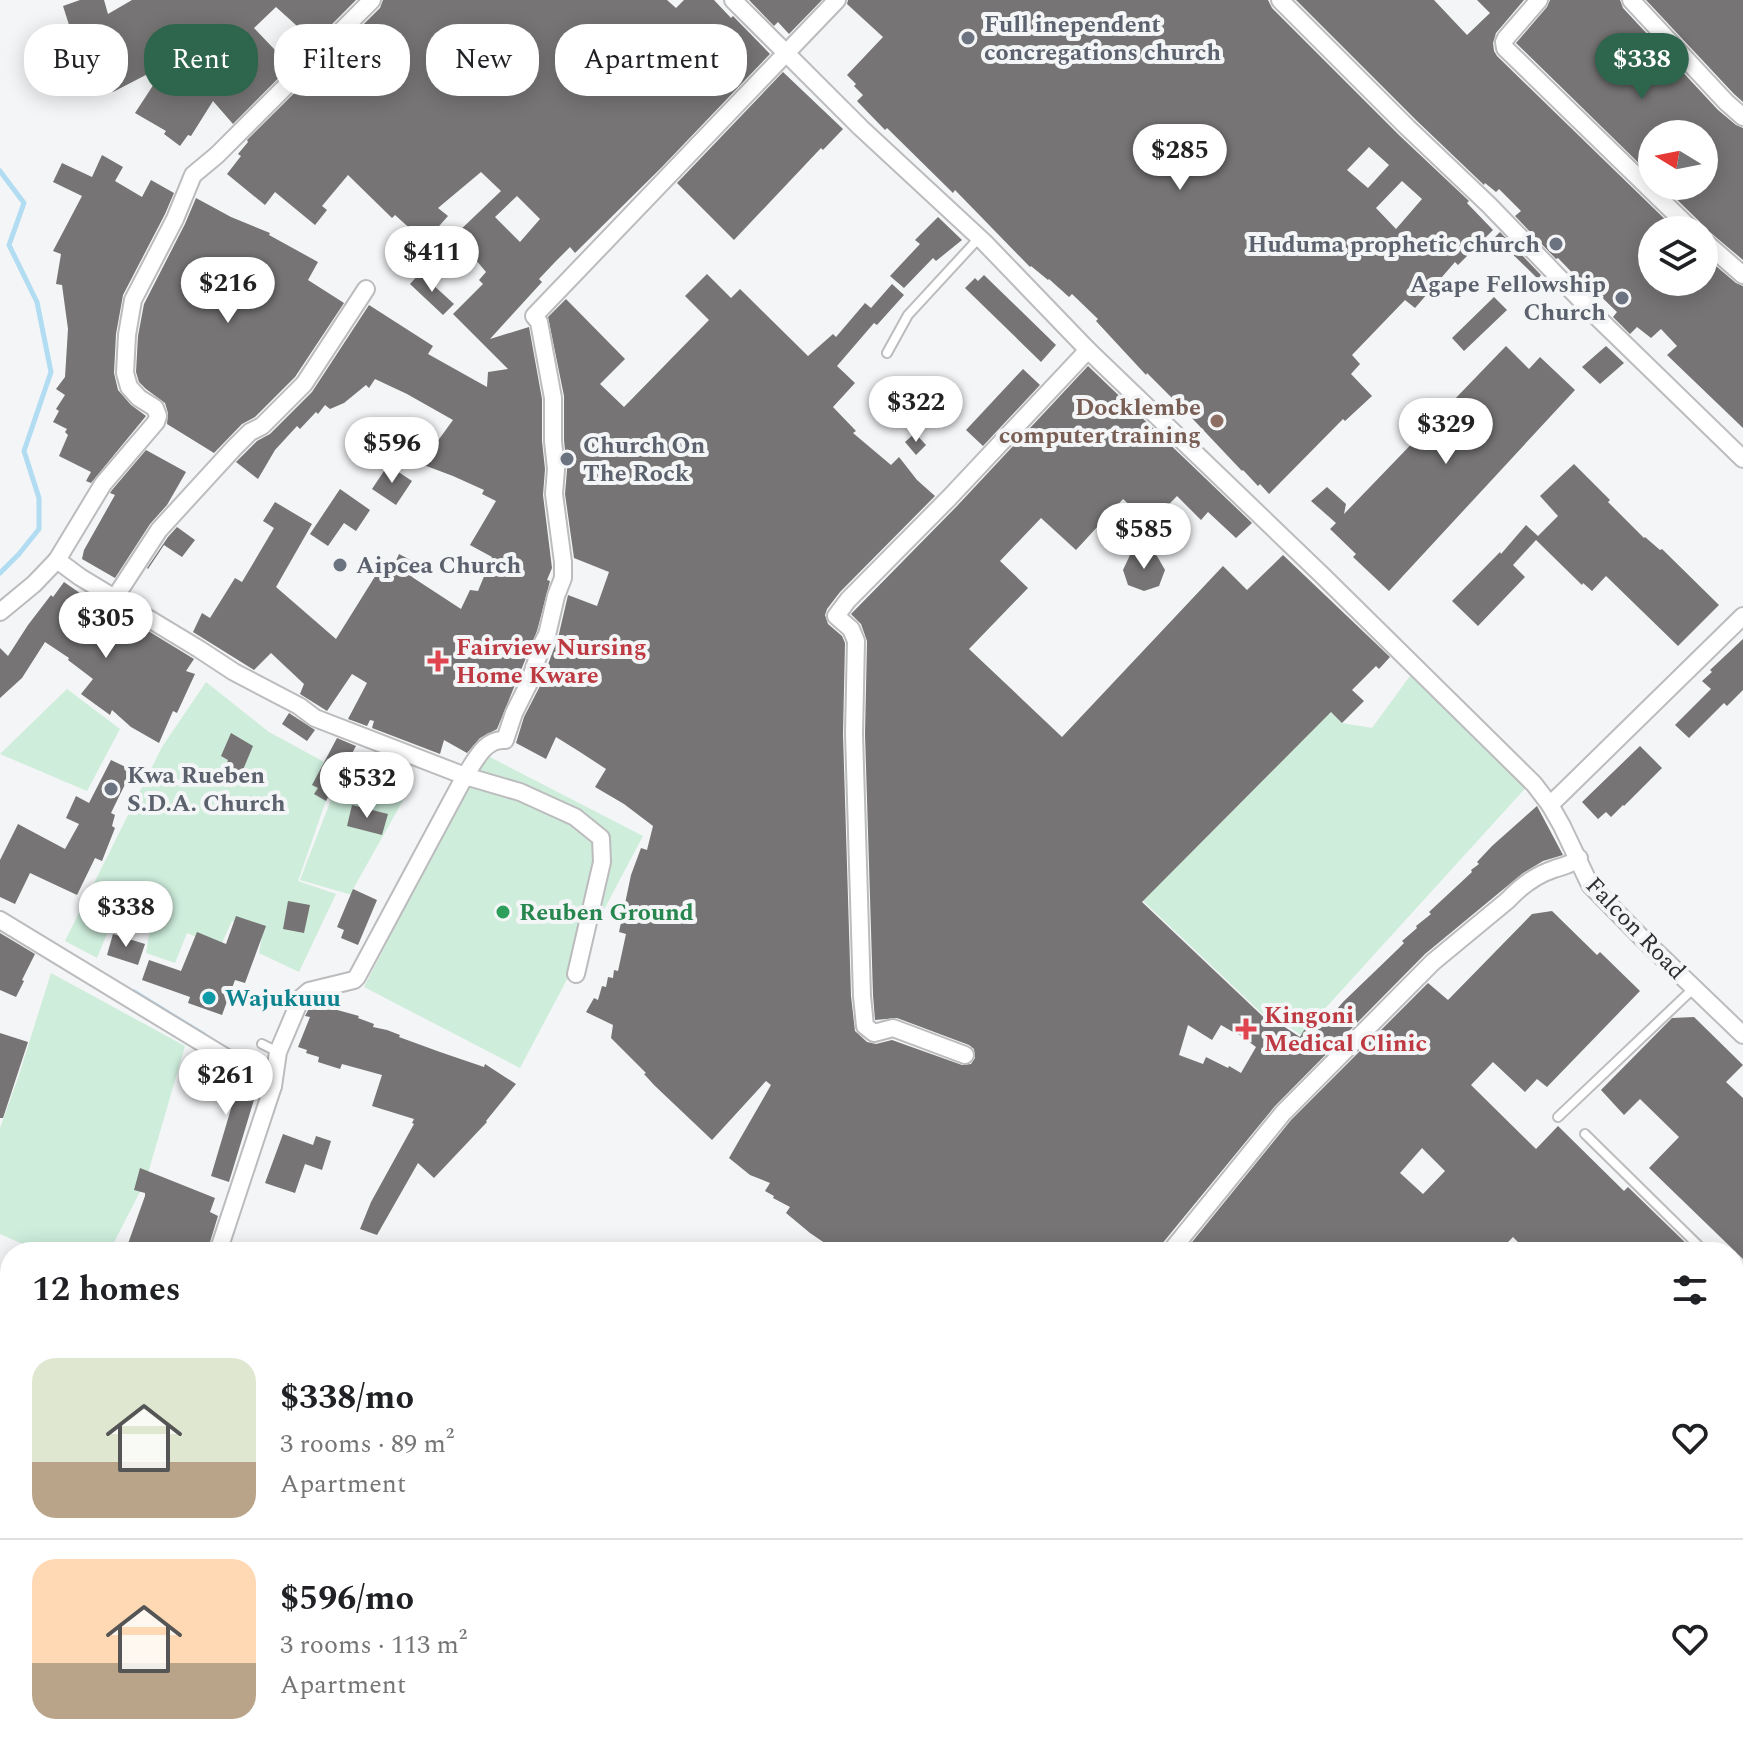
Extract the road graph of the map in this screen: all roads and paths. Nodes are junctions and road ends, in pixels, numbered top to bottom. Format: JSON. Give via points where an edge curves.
{"nodes":[{"id":1,"x":372,"y":0,"type":"edge"},
{"id":2,"x":733,"y":0,"type":"edge"},
{"id":3,"x":837,"y":0,"type":"edge"},
{"id":4,"x":1280,"y":0,"type":"edge"},
{"id":5,"x":1539,"y":0,"type":"edge"},
{"id":6,"x":1631,"y":0,"type":"edge"},
{"id":7,"x":786,"y":52,"type":"junction"},
{"id":8,"x":1743,"y":117,"type":"edge"},
{"id":9,"x":1678,"y":216,"type":"edge"},
{"id":10,"x":979,"y":238,"type":"junction"},
{"id":11,"x":1718,"y":253,"type":"edge"},
{"id":12,"x":1743,"y":275,"type":"edge"},
{"id":13,"x":366,"y":289,"type":"dead end"},
{"id":14,"x":1088,"y":350,"type":"junction"},
{"id":15,"x":887,"y":353,"type":"dead end"},
{"id":16,"x":1743,"y":459,"type":"edge"},
{"id":17,"x":57,"y":560,"type":"junction"},
{"id":18,"x":114,"y":599,"type":"junction"},
{"id":19,"x":0,"y":612,"type":"edge"},
{"id":20,"x":1743,"y":616,"type":"edge"},
{"id":21,"x":465,"y":776,"type":"junction"},
{"id":22,"x":1550,"y":805,"type":"junction"},
{"id":23,"x":1579,"y":858,"type":"junction"},
{"id":24,"x":0,"y":920,"type":"edge"},
{"id":25,"x":576,"y":974,"type":"dead end"},
{"id":26,"x":1694,"y":988,"type":"junction"},
{"id":27,"x":1743,"y":1035,"type":"edge"},
{"id":28,"x":262,"y":1044,"type":"dead end"},
{"id":29,"x":278,"y":1052,"type":"junction"},
{"id":30,"x":965,"y":1055,"type":"dead end"},
{"id":31,"x":273,"y":1086,"type":"junction"},
{"id":32,"x":1558,"y":1117,"type":"dead end"},
{"id":33,"x":1585,"y":1134,"type":"dead end"},
{"id":34,"x":221,"y":1242,"type":"edge"},
{"id":35,"x":1178,"y":1242,"type":"edge"},
{"id":36,"x":1695,"y":1242,"type":"edge"}],
"edges":[{"from":1,"to":17,"type":"street","via":[[193,175],[134,296],[127,335],[129,387],[155,408],[156,422],[103,484]]},
{"from":2,"to":7,"type":"street","name":"Falcon Road"},
{"from":3,"to":7,"type":"street"},
{"from":4,"to":16,"type":"street"},
{"from":5,"to":9,"type":"street","via":[[1506,38],[1505,48]]},
{"from":6,"to":8,"type":"street"},
{"from":7,"to":10,"type":"street","name":"Falcon Road"},
{"from":7,"to":21,"type":"street","via":[[534,316],[553,398],[554,494],[563,578],[547,635],[505,740],[487,745]]},
{"from":10,"to":14,"type":"street","name":"Falcon Road"},
{"from":10,"to":15,"type":"lane","via":[[908,315]]},
{"from":11,"to":12,"type":"street"},
{"from":13,"to":18,"type":"street","via":[[304,384],[234,448],[159,530]]},
{"from":14,"to":22,"type":"street","name":"Falcon Road"},
{"from":14,"to":30,"type":"street","via":[[836,616],[856,641],[854,734],[865,1026],[874,1033],[893,1028]]},
{"from":17,"to":18,"type":"street"},
{"from":17,"to":19,"type":"street"},
{"from":18,"to":21,"type":"street","via":[[315,718]]},
{"from":20,"to":22,"type":"street"},
{"from":21,"to":25,"type":"street","via":[[520,792],[575,817],[601,838],[602,862]]},
{"from":21,"to":29,"type":"street","via":[[357,977],[306,993]]},
{"from":22,"to":23,"type":"street","name":"Falcon Road"},
{"from":23,"to":26,"type":"street","name":"Falcon Road","via":[[1590,885]]},
{"from":23,"to":35,"type":"street","via":[[1518,889],[1433,962],[1283,1113]]},
{"from":24,"to":31,"type":"street"},
{"from":26,"to":27,"type":"street","name":"Falcon Road"},
{"from":26,"to":32,"type":"lane"},
{"from":28,"to":29,"type":"lane"},
{"from":29,"to":31,"type":"street"},
{"from":31,"to":34,"type":"street"},
{"from":33,"to":36,"type":"lane"}]}
